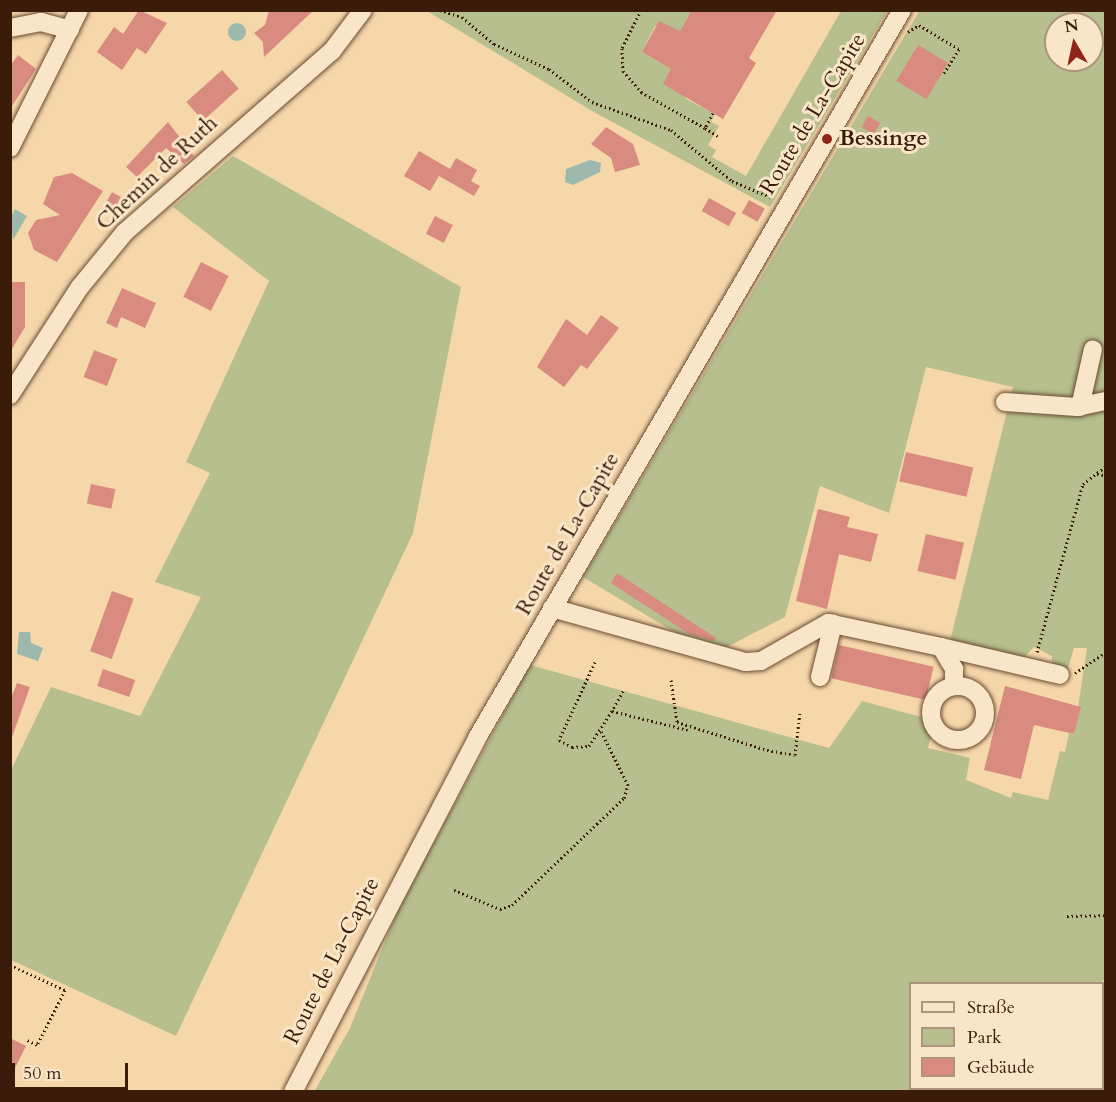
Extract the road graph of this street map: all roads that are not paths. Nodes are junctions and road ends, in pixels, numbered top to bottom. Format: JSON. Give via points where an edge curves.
{"nodes":[{"id":1,"x":79,"y":10,"type":"edge"},
{"id":2,"x":363,"y":10,"type":"edge"},
{"id":3,"x":902,"y":10,"type":"edge"},
{"id":4,"x":10,"y":28,"type":"edge"},
{"id":5,"x":70,"y":30,"type":"junction"},
{"id":6,"x":10,"y":148,"type":"edge"},
{"id":7,"x":1093,"y":349,"type":"dead end"},
{"id":8,"x":10,"y":395,"type":"edge"},
{"id":9,"x":1106,"y":401,"type":"edge"},
{"id":10,"x":1005,"y":402,"type":"dead end"},
{"id":11,"x":1080,"y":407,"type":"junction"},
{"id":12,"x":552,"y":608,"type":"junction"},
{"id":13,"x":832,"y":624,"type":"junction"},
{"id":14,"x":941,"y":647,"type":"junction"},
{"id":15,"x":1060,"y":675,"type":"road end"},
{"id":16,"x":820,"y":677,"type":"dead end"},
{"id":17,"x":954,"y":686,"type":"dead end"},
{"id":18,"x":293,"y":1092,"type":"edge"}],
"edges":[{"from":1,"to":5,"type":"street"},
{"from":2,"to":8,"type":"street","name":"Chemin de Ruth","via":[[332,51],[125,232],[80,287]]},
{"from":3,"to":12,"type":"street","name":"Route de La-Capite"},
{"from":4,"to":5,"type":"street","via":[[40,22]]},
{"from":5,"to":6,"type":"street"},
{"from":7,"to":11,"type":"street"},
{"from":9,"to":11,"type":"street"},
{"from":10,"to":11,"type":"street"},
{"from":12,"to":13,"type":"street","via":[[753,662],[822,622]]},
{"from":12,"to":18,"type":"street","name":"Route de La-Capite","via":[[436,812]]},
{"from":13,"to":14,"type":"street"},
{"from":13,"to":16,"type":"street"},
{"from":14,"to":15,"type":"street"},
{"from":14,"to":17,"type":"street","via":[[954,669]]}]}
